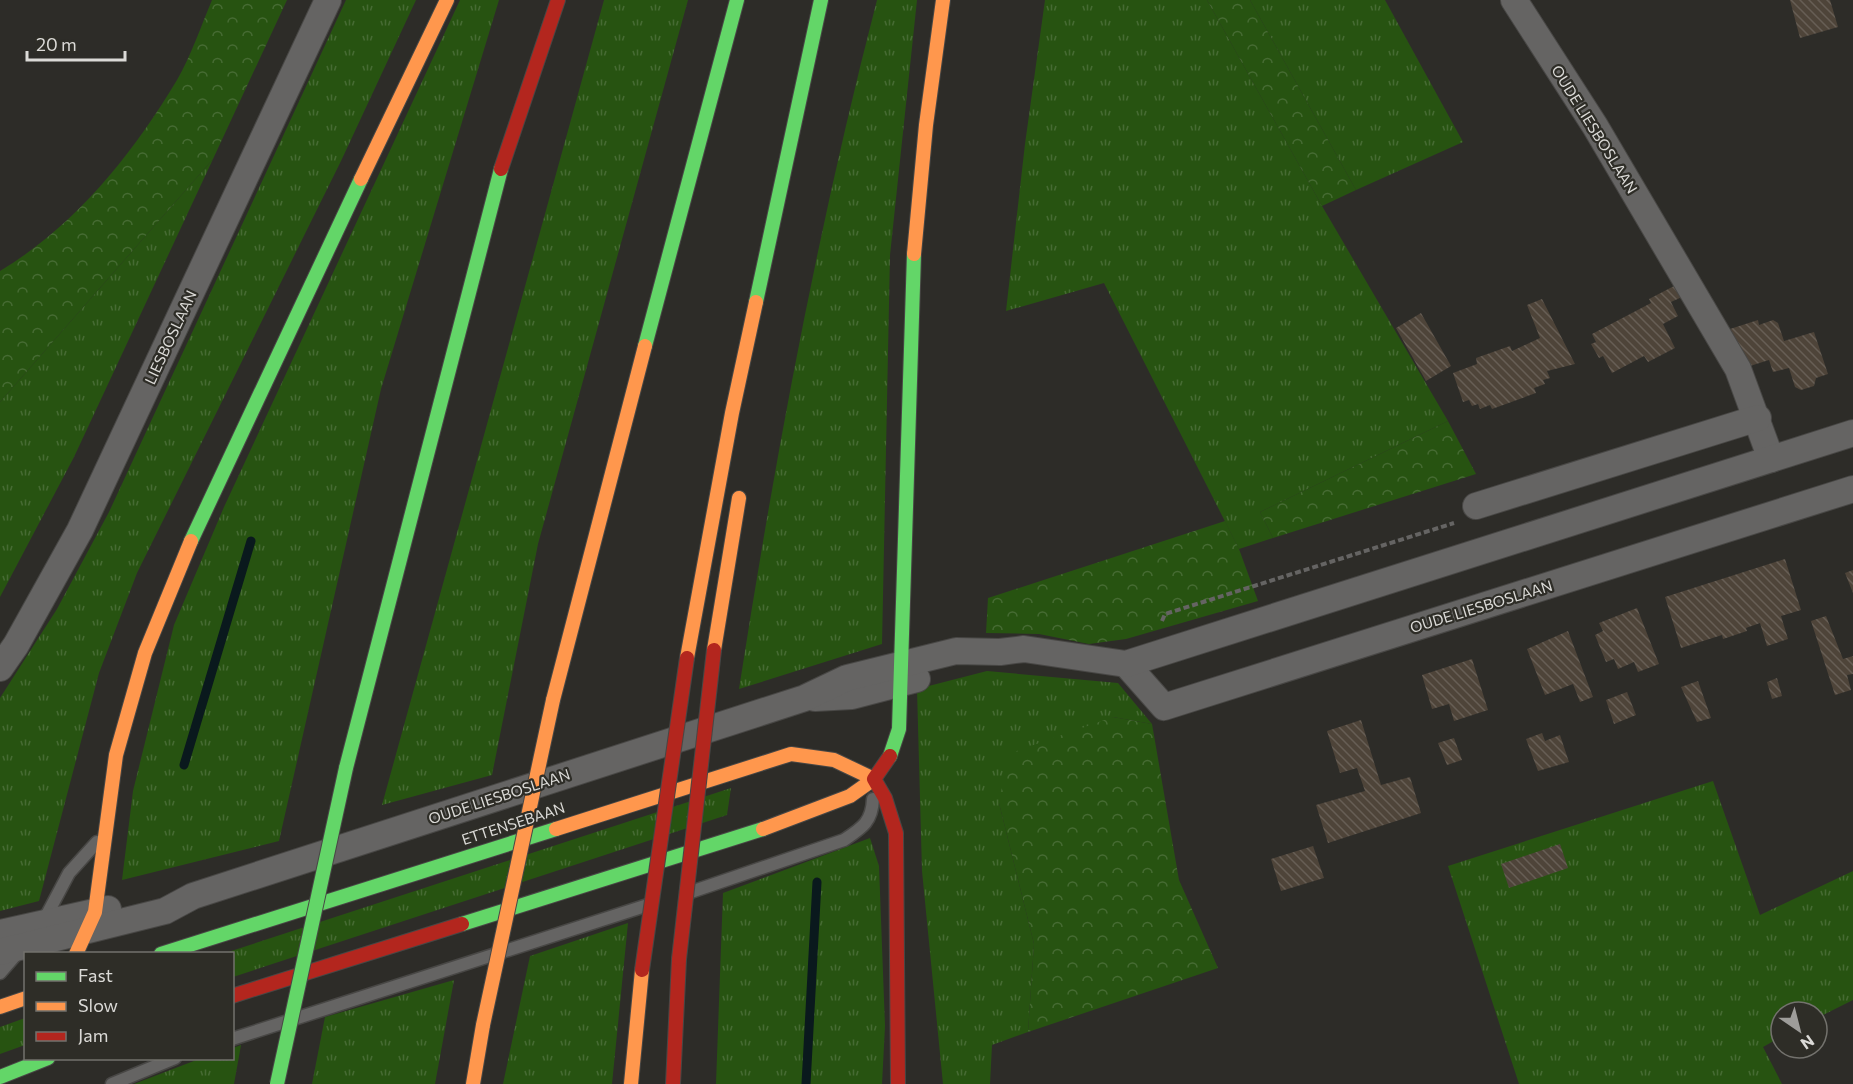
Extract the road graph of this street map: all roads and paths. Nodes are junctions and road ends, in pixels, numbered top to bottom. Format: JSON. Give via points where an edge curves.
{"nodes":[{"id":1,"x":328,"y":0,"type":"edge"},
{"id":2,"x":447,"y":0,"type":"edge"},
{"id":3,"x":558,"y":0,"type":"edge"},
{"id":4,"x":737,"y":0,"type":"edge"},
{"id":5,"x":821,"y":0,"type":"edge"},
{"id":6,"x":943,"y":0,"type":"edge"},
{"id":7,"x":1514,"y":0,"type":"edge"},
{"id":8,"x":1758,"y":418,"type":"junction"},
{"id":9,"x":1853,"y":433,"type":"edge"},
{"id":10,"x":1771,"y":459,"type":"junction"},
{"id":11,"x":740,"y":488,"type":"dead end"},
{"id":12,"x":1853,"y":489,"type":"edge"},
{"id":13,"x":1476,"y":506,"type":"dead end"},
{"id":14,"x":1126,"y":664,"type":"junction"},
{"id":15,"x":0,"y":668,"type":"edge"},
{"id":16,"x":900,"y":674,"type":"junction"},
{"id":17,"x":874,"y":779,"type":"junction"},
{"id":18,"x":106,"y":833,"type":"junction"},
{"id":19,"x":42,"y":923,"type":"junction"},
{"id":20,"x":0,"y":933,"type":"edge"},
{"id":21,"x":86,"y":933,"type":"edge"},
{"id":22,"x":24,"y":945,"type":"junction"},
{"id":23,"x":0,"y":952,"type":"edge"},
{"id":24,"x":167,"y":952,"type":"edge"},
{"id":25,"x":0,"y":973,"type":"edge"},
{"id":26,"x":234,"y":995,"type":"edge"},
{"id":27,"x":24,"y":999,"type":"edge"},
{"id":28,"x":0,"y":1007,"type":"edge"},
{"id":29,"x":234,"y":1038,"type":"edge"},
{"id":30,"x":45,"y":1060,"type":"edge"},
{"id":31,"x":172,"y":1060,"type":"edge"},
{"id":32,"x":0,"y":1077,"type":"edge"},
{"id":33,"x":112,"y":1084,"type":"edge"},
{"id":34,"x":277,"y":1084,"type":"edge"},
{"id":35,"x":473,"y":1084,"type":"edge"},
{"id":36,"x":631,"y":1084,"type":"edge"},
{"id":37,"x":673,"y":1084,"type":"edge"},
{"id":38,"x":898,"y":1084,"type":"edge"}],
"edges":[{"from":1,"to":15,"type":"street","name":"LIESBOSLAAN","via":[[80,530]]},
{"from":2,"to":18,"type":"main road","via":[[211,494],[162,606],[116,755]]},
{"from":3,"to":34,"type":"main road","bridge":true,"via":[[500,172],[346,768]]},
{"from":4,"to":35,"type":"main road","bridge":true,"via":[[554,700]]},
{"from":5,"to":36,"type":"main road","bridge":true,"via":[[732,413],[687,658],[642,970]]},
{"from":6,"to":16,"type":"main road","via":[[912,270]]},
{"from":7,"to":8,"type":"street","name":"OUDE LIESBOSLAAN","via":[[1595,126],[1738,369]]},
{"from":8,"to":10,"type":"street","name":"OUDE LIESBOSLAAN"},
{"from":8,"to":13,"type":"street"},
{"from":9,"to":10,"type":"street","name":"OUDE LIESBOSLAAN"},
{"from":10,"to":14,"type":"street","name":"OUDE LIESBOSLAAN"},
{"from":11,"to":37,"type":"main road","bridge":true,"via":[[714,650],[679,959]]},
{"from":12,"to":14,"type":"street","name":"OUDE LIESBOSLAAN","via":[[1164,706]]},
{"from":14,"to":16,"type":"street","name":"OUDE LIESBOSLAAN","via":[[1024,649],[1000,652],[956,668]]},
{"from":16,"to":17,"type":"main road","via":[[899,729],[893,750]]},
{"from":16,"to":21,"type":"street","name":"OUDE LIESBOSLAAN","via":[[852,696],[805,698],[193,896],[165,911]]},
{"from":17,"to":24,"type":"main road","name":"ETTENSEBAAN","via":[[827,756],[791,754]]},
{"from":17,"to":26,"type":"main road","via":[[850,796],[795,819]]},
{"from":17,"to":29,"type":"lane","via":[[873,815],[860,830],[828,848]]},
{"from":17,"to":38,"type":"main road","via":[[885,798],[896,833]]},
{"from":18,"to":19,"type":"lane","via":[[69,873]]},
{"from":18,"to":21,"type":"main road"},
{"from":19,"to":20,"type":"street","name":"OUDE LIESBOSLAAN"},
{"from":19,"to":21,"type":"street","name":"OUDE LIESBOSLAAN"},
{"from":19,"to":22,"type":"lane"},
{"from":21,"to":22,"type":"street","name":"OUDE LIESBOSLAAN"},
{"from":22,"to":23,"type":"street","name":"OUDE LIESBOSLAAN"},
{"from":22,"to":25,"type":"lane"},
{"from":27,"to":28,"type":"main road"},
{"from":30,"to":32,"type":"main road"},
{"from":31,"to":33,"type":"lane"}]}
